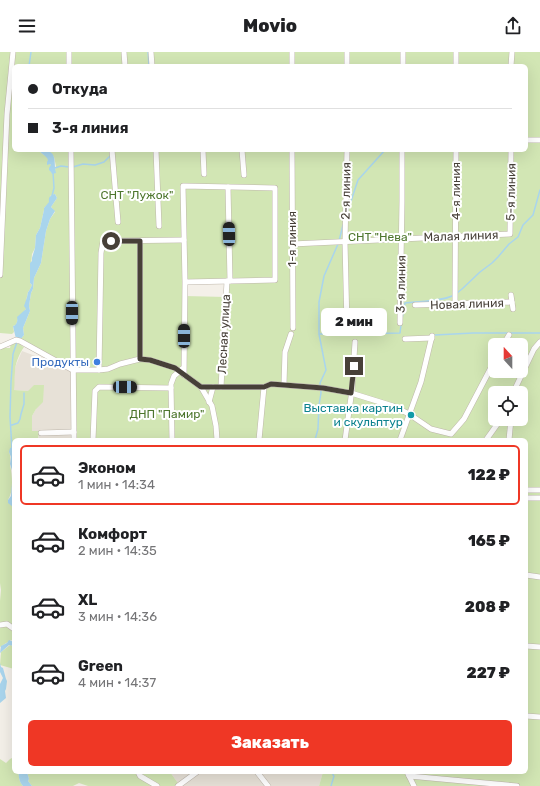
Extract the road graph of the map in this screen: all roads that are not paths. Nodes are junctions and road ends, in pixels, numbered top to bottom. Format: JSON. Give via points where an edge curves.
{"nodes":[{"id":1,"x":12,"y":52,"type":"edge"},
{"id":2,"x":69,"y":52,"type":"edge"},
{"id":3,"x":124,"y":52,"type":"edge"},
{"id":4,"x":151,"y":52,"type":"edge"},
{"id":5,"x":292,"y":52,"type":"edge"},
{"id":6,"x":347,"y":52,"type":"edge"},
{"id":7,"x":404,"y":52,"type":"edge"},
{"id":8,"x":456,"y":52,"type":"edge"},
{"id":9,"x":512,"y":52,"type":"edge"},
{"id":10,"x":69,"y":64,"type":"edge"},
{"id":11,"x":125,"y":64,"type":"edge"},
{"id":12,"x":152,"y":64,"type":"edge"},
{"id":13,"x":292,"y":64,"type":"edge"},
{"id":14,"x":347,"y":64,"type":"edge"},
{"id":15,"x":403,"y":64,"type":"edge"},
{"id":16,"x":456,"y":64,"type":"edge"},
{"id":17,"x":512,"y":64,"type":"edge"},
{"id":18,"x":0,"y":126,"type":"edge"},
{"id":19,"x":7,"y":126,"type":"junction"},
{"id":20,"x":528,"y":140,"type":"edge"},
{"id":21,"x":540,"y":140,"type":"edge"},
{"id":22,"x":71,"y":152,"type":"edge"},
{"id":23,"x":112,"y":152,"type":"edge"},
{"id":24,"x":156,"y":152,"type":"edge"},
{"id":25,"x":203,"y":152,"type":"edge"},
{"id":26,"x":242,"y":152,"type":"edge"},
{"id":27,"x":292,"y":152,"type":"edge"},
{"id":28,"x":346,"y":152,"type":"edge"},
{"id":29,"x":402,"y":152,"type":"edge"},
{"id":30,"x":456,"y":152,"type":"edge"},
{"id":31,"x":511,"y":152,"type":"edge"},
{"id":32,"x":204,"y":174,"type":"dead end"},
{"id":33,"x":244,"y":175,"type":"dead end"},
{"id":34,"x":228,"y":187,"type":"junction"},
{"id":35,"x":118,"y":222,"type":"dead end"},
{"id":36,"x":159,"y":226,"type":"dead end"},
{"id":37,"x":510,"y":234,"type":"joint"},
{"id":38,"x":455,"y":236,"type":"junction"},
{"id":39,"x":402,"y":238,"type":"junction"},
{"id":40,"x":184,"y":240,"type":"junction"},
{"id":41,"x":140,"y":241,"type":"junction"},
{"id":42,"x":343,"y":242,"type":"junction"},
{"id":43,"x":292,"y":244,"type":"junction"},
{"id":44,"x":0,"y":275,"type":"edge"},
{"id":45,"x":229,"y":281,"type":"junction"},
{"id":46,"x":185,"y":282,"type":"junction"},
{"id":47,"x":511,"y":295,"type":"dead end"},
{"id":48,"x":512,"y":302,"type":"junction"},
{"id":49,"x":455,"y":304,"type":"junction"},
{"id":50,"x":416,"y":305,"type":"dead end"},
{"id":51,"x":513,"y":309,"type":"dead end"},
{"id":52,"x":400,"y":323,"type":"dead end"},
{"id":53,"x":347,"y":327,"type":"dead end"},
{"id":54,"x":293,"y":328,"type":"dead end"},
{"id":55,"x":291,"y":334,"type":"dead end"},
{"id":56,"x":509,"y":335,"type":"dead end"},
{"id":57,"x":507,"y":338,"type":"edge"},
{"id":58,"x":406,"y":339,"type":"dead end"},
{"id":59,"x":355,"y":342,"type":"dead end"},
{"id":60,"x":540,"y":342,"type":"edge"},
{"id":61,"x":0,"y":347,"type":"edge"},
{"id":62,"x":140,"y":359,"type":"junction"},
{"id":63,"x":73,"y":370,"type":"junction"},
{"id":64,"x":99,"y":370,"type":"junction"},
{"id":65,"x":182,"y":373,"type":"junction"},
{"id":66,"x":488,"y":373,"type":"edge"},
{"id":67,"x":284,"y":384,"type":"junction"},
{"id":68,"x":517,"y":386,"type":"edge"},
{"id":69,"x":201,"y":387,"type":"junction"},
{"id":70,"x":214,"y":387,"type":"junction"},
{"id":71,"x":221,"y":387,"type":"junction"},
{"id":72,"x":264,"y":387,"type":"junction"},
{"id":73,"x":171,"y":388,"type":"junction"},
{"id":74,"x":351,"y":393,"type":"junction"},
{"id":75,"x":210,"y":402,"type":"junction"},
{"id":76,"x":409,"y":414,"type":"junction"},
{"id":77,"x":496,"y":426,"type":"edge"},
{"id":78,"x":510,"y":426,"type":"edge"},
{"id":79,"x":74,"y":432,"type":"junction"},
{"id":80,"x":41,"y":433,"type":"dead end"},
{"id":81,"x":74,"y":438,"type":"edge"},
{"id":82,"x":93,"y":438,"type":"edge"},
{"id":83,"x":172,"y":438,"type":"edge"},
{"id":84,"x":217,"y":438,"type":"edge"},
{"id":85,"x":259,"y":438,"type":"edge"},
{"id":86,"x":344,"y":438,"type":"edge"},
{"id":87,"x":401,"y":438,"type":"edge"},
{"id":88,"x":487,"y":438,"type":"edge"},
{"id":89,"x":509,"y":438,"type":"edge"},
{"id":90,"x":528,"y":490,"type":"edge"},
{"id":91,"x":540,"y":490,"type":"edge"},
{"id":92,"x":528,"y":498,"type":"edge"},
{"id":93,"x":540,"y":498,"type":"edge"},
{"id":94,"x":528,"y":575,"type":"edge"},
{"id":95,"x":540,"y":576,"type":"edge"},
{"id":96,"x":0,"y":625,"type":"edge"},
{"id":97,"x":12,"y":628,"type":"edge"},
{"id":98,"x":528,"y":646,"type":"edge"},
{"id":99,"x":540,"y":647,"type":"edge"},
{"id":100,"x":528,"y":716,"type":"edge"},
{"id":101,"x":540,"y":717,"type":"edge"},
{"id":102,"x":139,"y":774,"type":"edge"},
{"id":103,"x":194,"y":774,"type":"edge"},
{"id":104,"x":259,"y":774,"type":"edge"},
{"id":105,"x":408,"y":774,"type":"edge"},
{"id":106,"x":157,"y":786,"type":"edge"},
{"id":107,"x":178,"y":786,"type":"edge"},
{"id":108,"x":268,"y":786,"type":"edge"},
{"id":109,"x":414,"y":786,"type":"edge"},
{"id":110,"x":517,"y":786,"type":"edge"}],
"edges":[{"from":1,"to":19,"type":"street"},
{"from":2,"to":10,"type":"street"},
{"from":3,"to":11,"type":"street"},
{"from":4,"to":12,"type":"street"},
{"from":5,"to":13,"type":"street"},
{"from":6,"to":14,"type":"street"},
{"from":7,"to":15,"type":"street"},
{"from":8,"to":16,"type":"street"},
{"from":9,"to":17,"type":"street"},
{"from":18,"to":19,"type":"street"},
{"from":19,"to":44,"type":"street"},
{"from":20,"to":21,"type":"street"},
{"from":22,"to":63,"type":"street"},
{"from":23,"to":35,"type":"street"},
{"from":24,"to":36,"type":"street"},
{"from":25,"to":32,"type":"street"},
{"from":26,"to":33,"type":"street"},
{"from":27,"to":43,"type":"street","name":"1-я линия"},
{"from":28,"to":42,"type":"street","name":"2-я линия"},
{"from":29,"to":39,"type":"street","name":"3-я линия"},
{"from":30,"to":38,"type":"street","name":"4-я линия"},
{"from":31,"to":37,"type":"street","name":"5-я линия"},
{"from":34,"to":40,"type":"street","via":[[183,186]]},
{"from":34,"to":45,"type":"street","name":"Лесная улица"},
{"from":34,"to":45,"type":"street","via":[[275,188],[275,280]]},
{"from":37,"to":38,"type":"street","name":"Малая линия"},
{"from":38,"to":39,"type":"street","name":"Малая линия"},
{"from":38,"to":49,"type":"street","name":"4-я линия"},
{"from":39,"to":42,"type":"street","name":"Малая линия"},
{"from":39,"to":52,"type":"street","name":"3-я линия"},
{"from":40,"to":41,"type":"street"},
{"from":40,"to":46,"type":"street"},
{"from":41,"to":62,"type":"street"},
{"from":41,"to":64,"type":"street","via":[[103,241]]},
{"from":42,"to":43,"type":"street","name":"Малая линия"},
{"from":42,"to":53,"type":"street","name":"2-я линия"},
{"from":43,"to":54,"type":"street","name":"1-я линия"},
{"from":45,"to":46,"type":"street"},
{"from":45,"to":71,"type":"street","name":"Лесная улица"},
{"from":46,"to":65,"type":"street"},
{"from":47,"to":48,"type":"street"},
{"from":48,"to":49,"type":"street","name":"Новая линия"},
{"from":48,"to":51,"type":"street","name":"Новая линия"},
{"from":49,"to":50,"type":"street","name":"Новая линия"},
{"from":55,"to":67,"type":"street","via":[[284,352]]},
{"from":56,"to":57,"type":"street"},
{"from":58,"to":76,"type":"street","via":[[432,337],[421,382]]},
{"from":59,"to":74,"type":"street"},
{"from":60,"to":68,"type":"street","via":[[534,349]]},
{"from":61,"to":63,"type":"street","via":[[18,341]]},
{"from":62,"to":64,"type":"street"},
{"from":62,"to":65,"type":"street","via":[[175,368]]},
{"from":63,"to":64,"type":"street"},
{"from":63,"to":79,"type":"street"},
{"from":65,"to":69,"type":"street"},
{"from":65,"to":73,"type":"street","via":[[174,376]]},
{"from":66,"to":76,"type":"street","via":[[464,419],[451,434],[431,429]]},
{"from":67,"to":72,"type":"street"},
{"from":67,"to":74,"type":"street"},
{"from":69,"to":70,"type":"street"},
{"from":69,"to":75,"type":"street","name":"Лесная улица"},
{"from":70,"to":71,"type":"street"},
{"from":70,"to":75,"type":"street","name":"Лесная улица"},
{"from":71,"to":72,"type":"street"},
{"from":72,"to":85,"type":"street"},
{"from":73,"to":82,"type":"street","via":[[100,387],[95,390]]},
{"from":73,"to":83,"type":"street"},
{"from":74,"to":76,"type":"street","via":[[394,406]]},
{"from":74,"to":86,"type":"street"},
{"from":75,"to":84,"type":"street","name":"Лесная улица"},
{"from":76,"to":87,"type":"street"},
{"from":77,"to":88,"type":"street"},
{"from":78,"to":89,"type":"street"},
{"from":79,"to":80,"type":"street"},
{"from":79,"to":81,"type":"street"},
{"from":90,"to":91,"type":"street"},
{"from":92,"to":93,"type":"street"},
{"from":94,"to":95,"type":"street"},
{"from":96,"to":97,"type":"street","via":[[7,624]]},
{"from":98,"to":99,"type":"street"},
{"from":100,"to":101,"type":"street"},
{"from":102,"to":106,"type":"street"},
{"from":103,"to":107,"type":"street"},
{"from":104,"to":108,"type":"street"},
{"from":105,"to":109,"type":"street"},
{"from":105,"to":110,"type":"street"}]}
